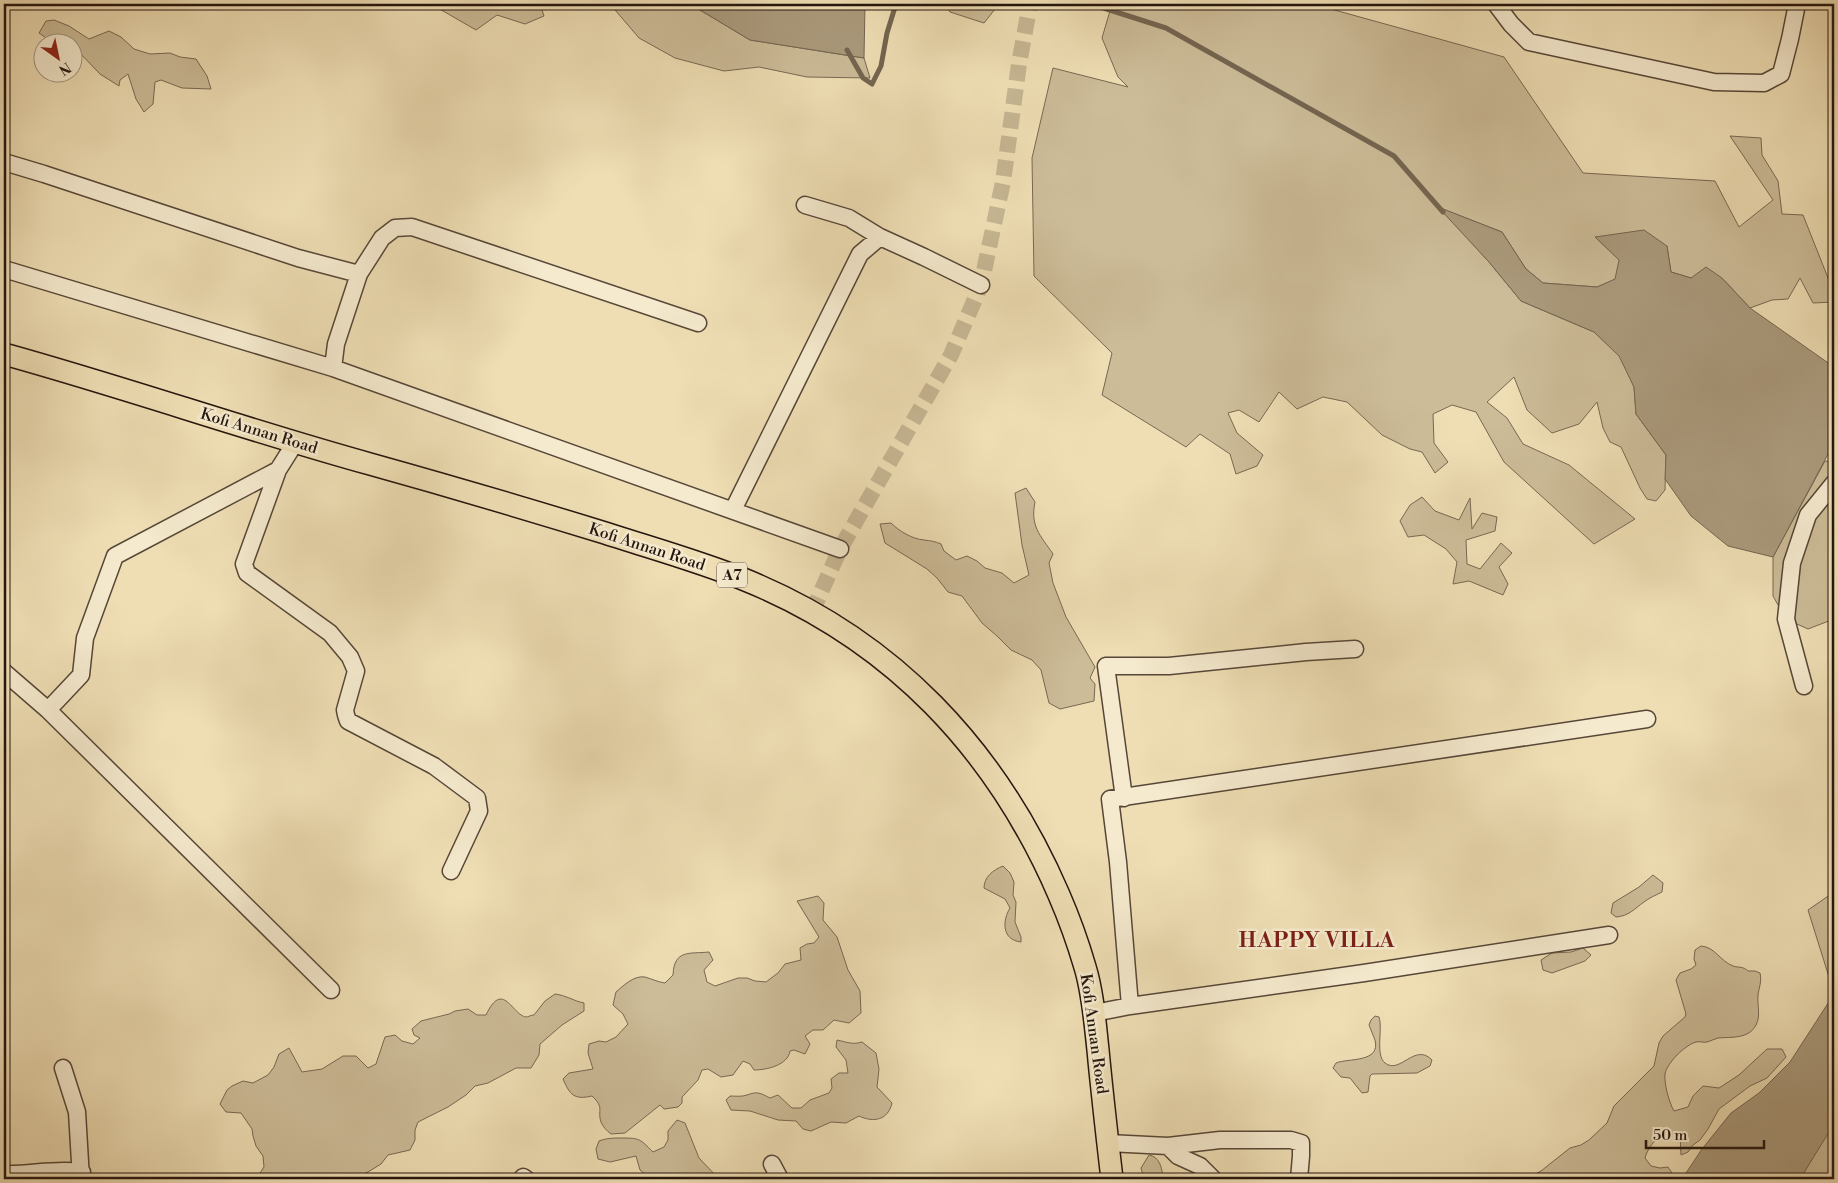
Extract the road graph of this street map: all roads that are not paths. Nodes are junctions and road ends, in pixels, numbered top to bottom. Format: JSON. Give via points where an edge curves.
{"nodes":[{"id":1,"x":1496,"y":4,"type":"edge"},
{"id":2,"x":1797,"y":4,"type":"edge"},
{"id":3,"x":4,"y":162,"type":"edge"},
{"id":4,"x":805,"y":205,"type":"dead end"},
{"id":5,"x":880,"y":238,"type":"junction"},
{"id":6,"x":4,"y":269,"type":"edge"},
{"id":7,"x":359,"y":274,"type":"junction"},
{"id":8,"x":981,"y":286,"type":"dead end"},
{"id":9,"x":698,"y":323,"type":"dead end"},
{"id":10,"x":4,"y":354,"type":"edge"},
{"id":11,"x":334,"y":368,"type":"junction"},
{"id":12,"x":295,"y":443,"type":"junction"},
{"id":13,"x":278,"y":470,"type":"junction"},
{"id":14,"x":1834,"y":483,"type":"edge"},
{"id":15,"x":733,"y":510,"type":"junction"},
{"id":16,"x":840,"y":549,"type":"dead end"},
{"id":17,"x":1355,"y":649,"type":"dead end"},
{"id":18,"x":4,"y":672,"type":"edge"},
{"id":19,"x":1804,"y":686,"type":"dead end"},
{"id":20,"x":48,"y":710,"type":"junction"},
{"id":21,"x":1647,"y":719,"type":"dead end"},
{"id":22,"x":1124,"y":798,"type":"junction"},
{"id":23,"x":451,"y":871,"type":"dead end"},
{"id":24,"x":1609,"y":935,"type":"dead end"},
{"id":25,"x":330,"y":990,"type":"dead end"},
{"id":26,"x":1130,"y":1006,"type":"junction"},
{"id":27,"x":1094,"y":1013,"type":"junction"},
{"id":28,"x":63,"y":1068,"type":"dead end"},
{"id":29,"x":1108,"y":1143,"type":"junction"},
{"id":30,"x":1168,"y":1146,"type":"junction"},
{"id":31,"x":772,"y":1164,"type":"dead end"},
{"id":32,"x":4,"y":1174,"type":"edge"},
{"id":33,"x":81,"y":1176,"type":"edge"},
{"id":34,"x":780,"y":1179,"type":"edge"},
{"id":35,"x":1112,"y":1179,"type":"edge"},
{"id":36,"x":1212,"y":1179,"type":"edge"},
{"id":37,"x":1299,"y":1179,"type":"edge"}],
"edges":[{"from":1,"to":2,"type":"street","via":[[1529,42],[1714,82],[1764,83],[1780,74]]},
{"from":3,"to":7,"type":"street","via":[[298,258]]},
{"from":4,"to":5,"type":"street","via":[[849,218]]},
{"from":5,"to":8,"type":"street"},
{"from":5,"to":15,"type":"street","via":[[860,254]]},
{"from":6,"to":11,"type":"street"},
{"from":7,"to":9,"type":"street","via":[[382,238],[395,228],[412,227]]},
{"from":7,"to":11,"type":"street","via":[[336,344]]},
{"from":10,"to":12,"type":"main road","name":"Kofi Annan Road","number":"A7"},
{"from":11,"to":15,"type":"street"},
{"from":12,"to":13,"type":"street"},
{"from":12,"to":27,"type":"main road","name":"Kofi Annan Road","number":"A7","via":[[488,497],[746,580],[812,612],[885,660],[932,702],[960,733],[1025,825],[1061,899],[1086,969]]},
{"from":13,"to":20,"type":"street","via":[[115,556],[85,638],[81,675]]},
{"from":13,"to":23,"type":"street","via":[[244,569],[330,633],[350,656],[356,671],[345,710],[348,721],[434,766],[477,798],[479,811]]},
{"from":14,"to":19,"type":"street","via":[[1808,515],[1792,563],[1786,619]]},
{"from":15,"to":16,"type":"street"},
{"from":17,"to":22,"type":"street","via":[[1169,666],[1106,666]]},
{"from":18,"to":20,"type":"street"},
{"from":20,"to":25,"type":"street"},
{"from":21,"to":22,"type":"street"},
{"from":22,"to":26,"type":"street","via":[[1110,799]]},
{"from":24,"to":26,"type":"street"},
{"from":26,"to":27,"type":"street"},
{"from":27,"to":29,"type":"main road","name":"Kofi Annan Road","number":"A7"},
{"from":28,"to":33,"type":"street","via":[[77,1112]]},
{"from":29,"to":30,"type":"street"},
{"from":29,"to":35,"type":"main road","name":"Kofi Annan Road","number":"A7"},
{"from":30,"to":36,"type":"street","via":[[1178,1156],[1200,1166]]},
{"from":30,"to":37,"type":"street","via":[[1220,1140],[1301,1142]]},
{"from":31,"to":34,"type":"street"},
{"from":32,"to":33,"type":"street","via":[[63,1170]]}]}
